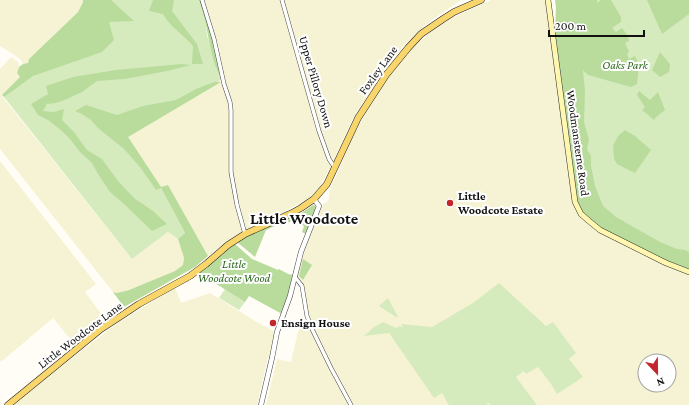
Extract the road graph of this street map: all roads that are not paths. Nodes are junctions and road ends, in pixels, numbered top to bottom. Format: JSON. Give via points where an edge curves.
{"nodes":[{"id":1,"x":202,"y":0,"type":"edge"},
{"id":2,"x":282,"y":0,"type":"edge"},
{"id":3,"x":481,"y":0,"type":"edge"},
{"id":4,"x":548,"y":0,"type":"edge"},
{"id":5,"x":335,"y":168,"type":"junction"},
{"id":6,"x":327,"y":184,"type":"joint"},
{"id":7,"x":314,"y":199,"type":"junction"},
{"id":8,"x":245,"y":234,"type":"junction"},
{"id":9,"x":689,"y":272,"type":"edge"},
{"id":10,"x":295,"y":277,"type":"junction"},
{"id":11,"x":8,"y":405,"type":"edge"},
{"id":12,"x":261,"y":405,"type":"edge"},
{"id":13,"x":351,"y":405,"type":"edge"}],
"edges":[{"from":1,"to":8,"type":"street","via":[[230,102],[230,164]]},
{"from":2,"to":5,"type":"street","name":"Upper Pillory Down","via":[[319,131]]},
{"from":3,"to":5,"type":"main road","name":"Foxley Lane","via":[[442,19],[426,30],[408,48],[358,118]]},
{"from":4,"to":9,"type":"main road","name":"Woodmansterne Road","via":[[575,202],[581,214],[600,230]]},
{"from":5,"to":6,"type":"main road","name":"Foxley Lane"},
{"from":6,"to":7,"type":"main road","name":"Little Woodcote Lane"},
{"from":7,"to":8,"type":"main road","name":"Little Woodcote Lane","via":[[292,213]]},
{"from":7,"to":10,"type":"street","via":[[319,206],[301,252]]},
{"from":8,"to":11,"type":"main road","name":"Little Woodcote Lane","via":[[190,276],[139,304],[101,329]]},
{"from":10,"to":12,"type":"street","via":[[277,332]]},
{"from":10,"to":13,"type":"street","via":[[302,286],[312,329]]}]}
